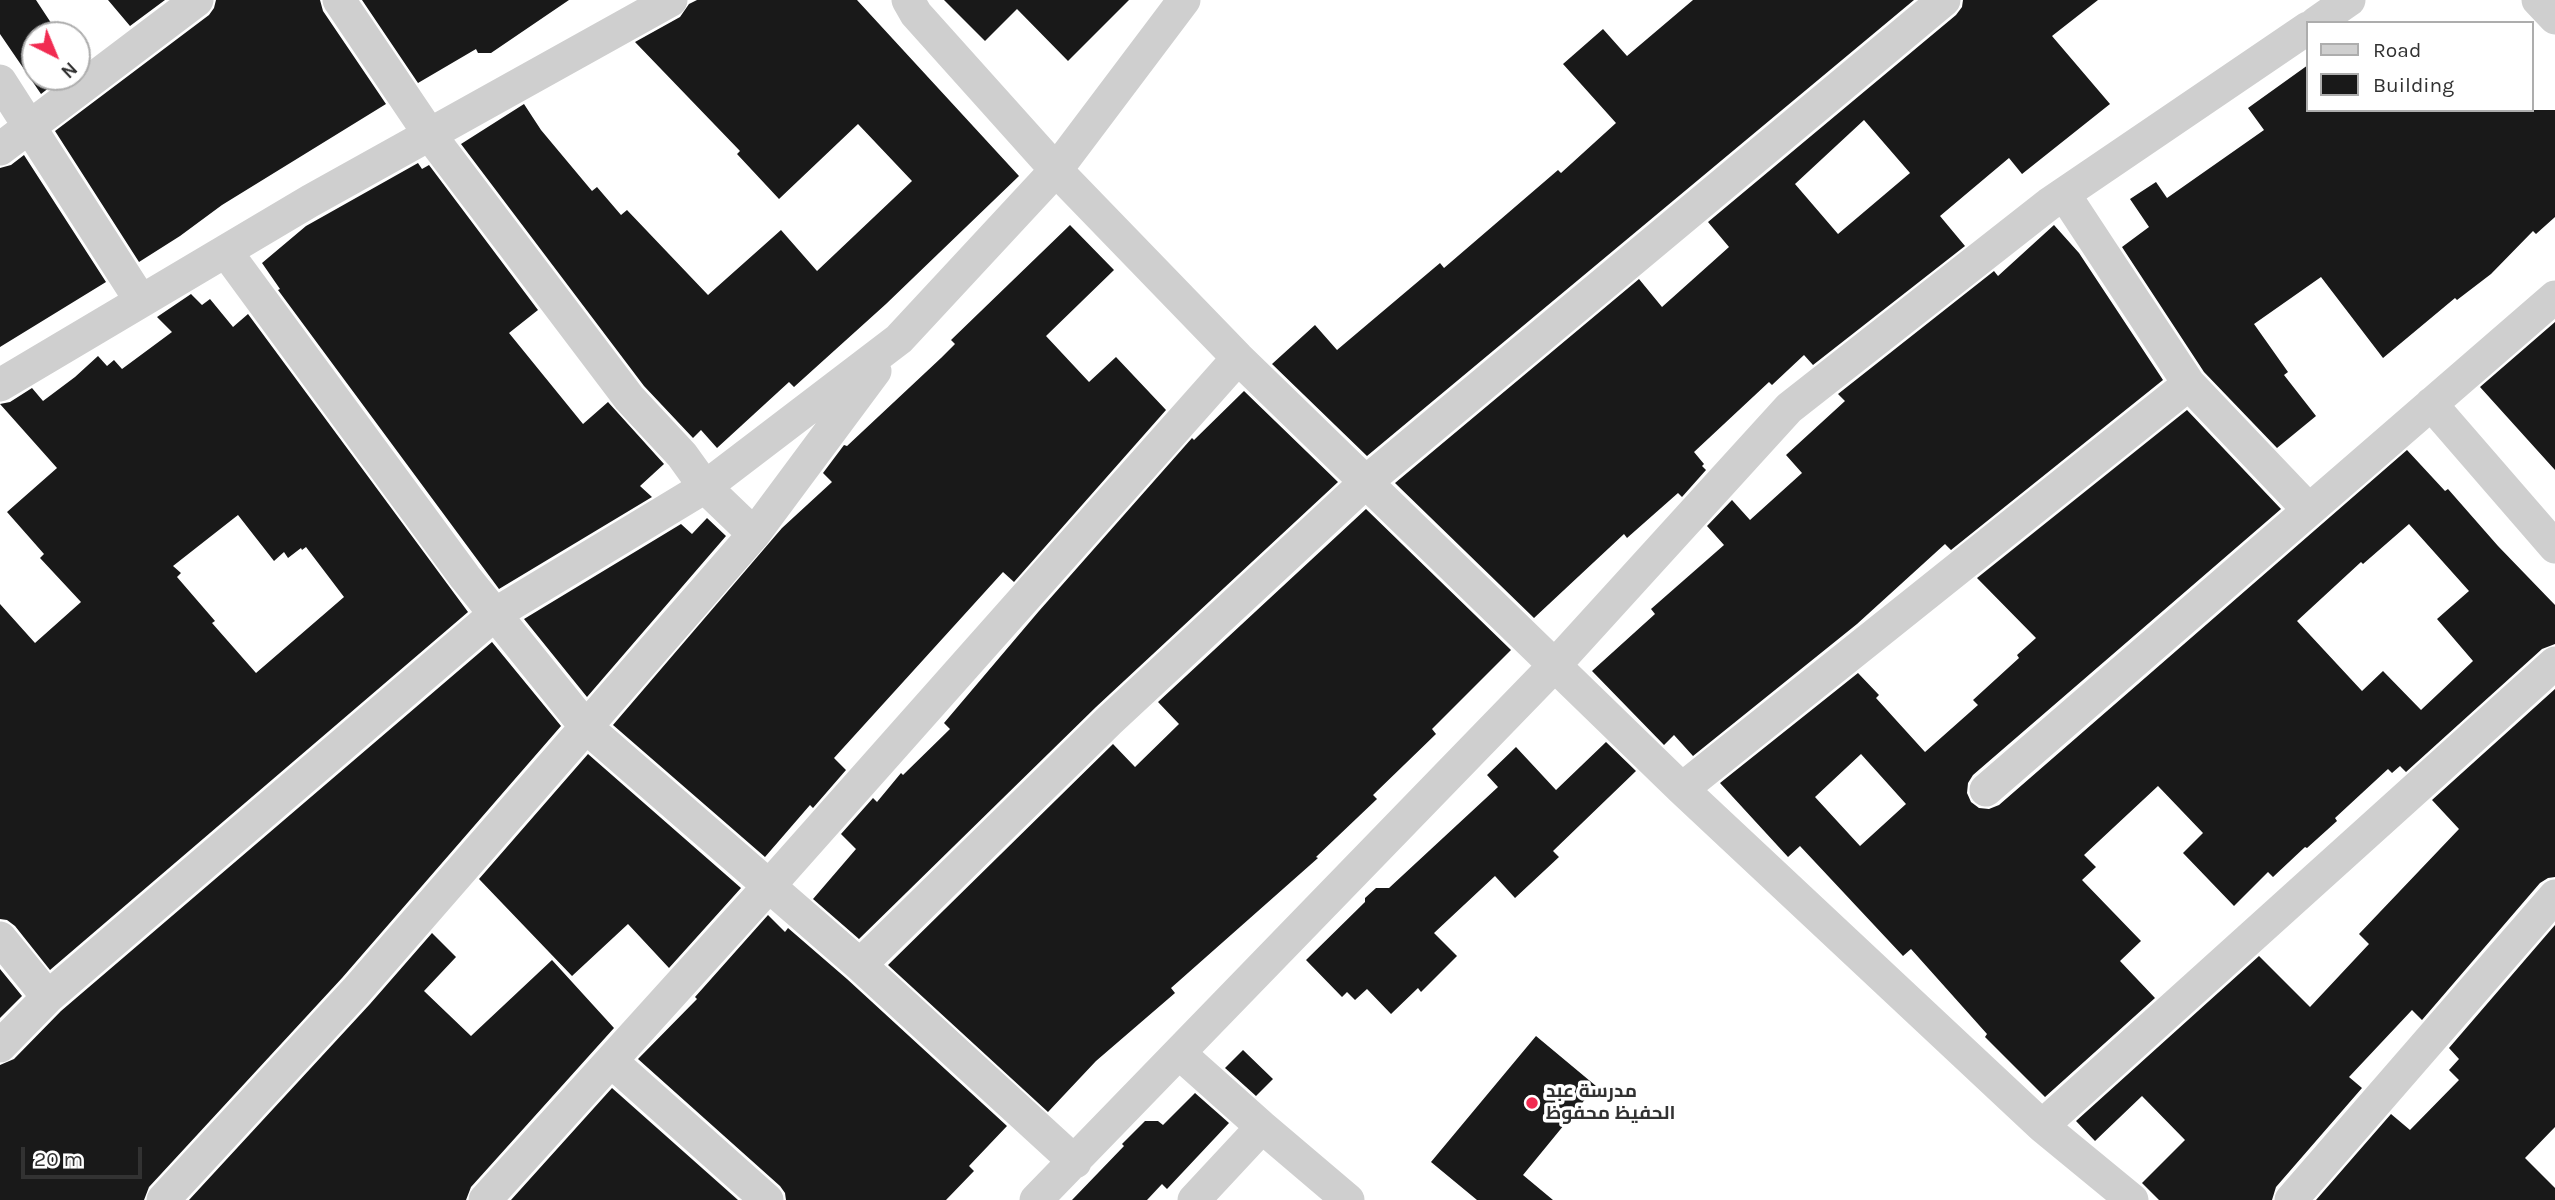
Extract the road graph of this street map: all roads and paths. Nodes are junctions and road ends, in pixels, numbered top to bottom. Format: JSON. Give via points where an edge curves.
{"nodes":[{"id":1,"x":197,"y":0,"type":"edge"},
{"id":2,"x":340,"y":0,"type":"edge"},
{"id":3,"x":671,"y":0,"type":"edge"},
{"id":4,"x":908,"y":0,"type":"edge"},
{"id":5,"x":1184,"y":0,"type":"edge"},
{"id":6,"x":1944,"y":0,"type":"edge"},
{"id":7,"x":2349,"y":0,"type":"edge"},
{"id":8,"x":2538,"y":0,"type":"edge"},
{"id":9,"x":2555,"y":18,"type":"edge"},
{"id":10,"x":2319,"y":21,"type":"edge"},
{"id":11,"x":2306,"y":29,"type":"edge"},
{"id":12,"x":0,"y":81,"type":"edge"},
{"id":13,"x":29,"y":127,"type":"junction"},
{"id":14,"x":430,"y":135,"type":"junction"},
{"id":15,"x":0,"y":149,"type":"edge"},
{"id":16,"x":1056,"y":170,"type":"junction"},
{"id":17,"x":2064,"y":194,"type":"junction"},
{"id":18,"x":227,"y":253,"type":"junction"},
{"id":19,"x":2555,"y":297,"type":"edge"},
{"id":20,"x":141,"y":301,"type":"junction"},
{"id":21,"x":899,"y":339,"type":"junction"},
{"id":22,"x":1238,"y":358,"type":"junction"},
{"id":23,"x":2189,"y":384,"type":"junction"},
{"id":24,"x":0,"y":385,"type":"edge"},
{"id":25,"x":2431,"y":404,"type":"junction"},
{"id":26,"x":1366,"y":482,"type":"junction"},
{"id":27,"x":705,"y":487,"type":"junction"},
{"id":28,"x":2309,"y":510,"type":"junction"},
{"id":29,"x":754,"y":534,"type":"junction"},
{"id":30,"x":2555,"y":547,"type":"edge"},
{"id":31,"x":495,"y":614,"type":"junction"},
{"id":32,"x":2555,"y":663,"type":"edge"},
{"id":33,"x":1555,"y":665,"type":"junction"},
{"id":34,"x":586,"y":727,"type":"junction"},
{"id":35,"x":1682,"y":789,"type":"junction"},
{"id":36,"x":1986,"y":790,"type":"dead end"},
{"id":37,"x":769,"y":886,"type":"junction"},
{"id":38,"x":2555,"y":896,"type":"edge"},
{"id":39,"x":0,"y":938,"type":"edge"},
{"id":40,"x":860,"y":965,"type":"junction"},
{"id":41,"x":48,"y":997,"type":"junction"},
{"id":42,"x":0,"y":1046,"type":"edge"},
{"id":43,"x":1179,"y":1053,"type":"junction"},
{"id":44,"x":611,"y":1061,"type":"junction"},
{"id":45,"x":2042,"y":1126,"type":"junction"},
{"id":46,"x":1262,"y":1127,"type":"junction"},
{"id":47,"x":1075,"y":1162,"type":"junction"},
{"id":48,"x":163,"y":1200,"type":"edge"},
{"id":49,"x":485,"y":1200,"type":"edge"},
{"id":50,"x":766,"y":1200,"type":"edge"},
{"id":51,"x":1036,"y":1200,"type":"edge"},
{"id":52,"x":1194,"y":1200,"type":"edge"},
{"id":53,"x":1349,"y":1200,"type":"edge"},
{"id":54,"x":2132,"y":1200,"type":"edge"},
{"id":55,"x":2291,"y":1200,"type":"edge"}],
"edges":[{"from":1,"to":13,"type":"street"},
{"from":2,"to":14,"type":"street"},
{"from":3,"to":14,"type":"street"},
{"from":4,"to":16,"type":"street"},
{"from":5,"to":16,"type":"street"},
{"from":6,"to":26,"type":"street"},
{"from":7,"to":10,"type":"street"},
{"from":8,"to":9,"type":"street"},
{"from":11,"to":17,"type":"street"},
{"from":12,"to":13,"type":"street"},
{"from":13,"to":15,"type":"street"},
{"from":13,"to":20,"type":"street"},
{"from":14,"to":18,"type":"street"},
{"from":14,"to":27,"type":"street","via":[[629,398]]},
{"from":16,"to":21,"type":"street"},
{"from":16,"to":22,"type":"street"},
{"from":17,"to":23,"type":"street"},
{"from":17,"to":33,"type":"street","via":[[1789,408]]},
{"from":18,"to":20,"type":"street"},
{"from":18,"to":31,"type":"street"},
{"from":19,"to":25,"type":"street"},
{"from":20,"to":24,"type":"street"},
{"from":21,"to":27,"type":"street"},
{"from":21,"to":29,"type":"street"},
{"from":22,"to":26,"type":"street"},
{"from":22,"to":37,"type":"street"},
{"from":23,"to":28,"type":"street"},
{"from":23,"to":35,"type":"street"},
{"from":25,"to":28,"type":"street"},
{"from":25,"to":30,"type":"street"},
{"from":26,"to":33,"type":"street"},
{"from":26,"to":40,"type":"street","via":[[1108,721]]},
{"from":27,"to":29,"type":"street"},
{"from":27,"to":31,"type":"street"},
{"from":28,"to":36,"type":"street"},
{"from":29,"to":34,"type":"street"},
{"from":31,"to":34,"type":"street"},
{"from":31,"to":41,"type":"street"},
{"from":32,"to":45,"type":"street"},
{"from":33,"to":35,"type":"street"},
{"from":33,"to":43,"type":"street"},
{"from":34,"to":37,"type":"street"},
{"from":34,"to":48,"type":"street","via":[[356,991]]},
{"from":35,"to":45,"type":"street"},
{"from":37,"to":40,"type":"street"},
{"from":37,"to":44,"type":"street"},
{"from":38,"to":55,"type":"street"},
{"from":39,"to":41,"type":"street"},
{"from":40,"to":47,"type":"street"},
{"from":41,"to":42,"type":"street"},
{"from":43,"to":46,"type":"street"},
{"from":43,"to":47,"type":"street"},
{"from":44,"to":49,"type":"street"},
{"from":44,"to":50,"type":"street"},
{"from":45,"to":54,"type":"street"},
{"from":46,"to":52,"type":"street"},
{"from":46,"to":53,"type":"street"},
{"from":47,"to":51,"type":"street"}]}
